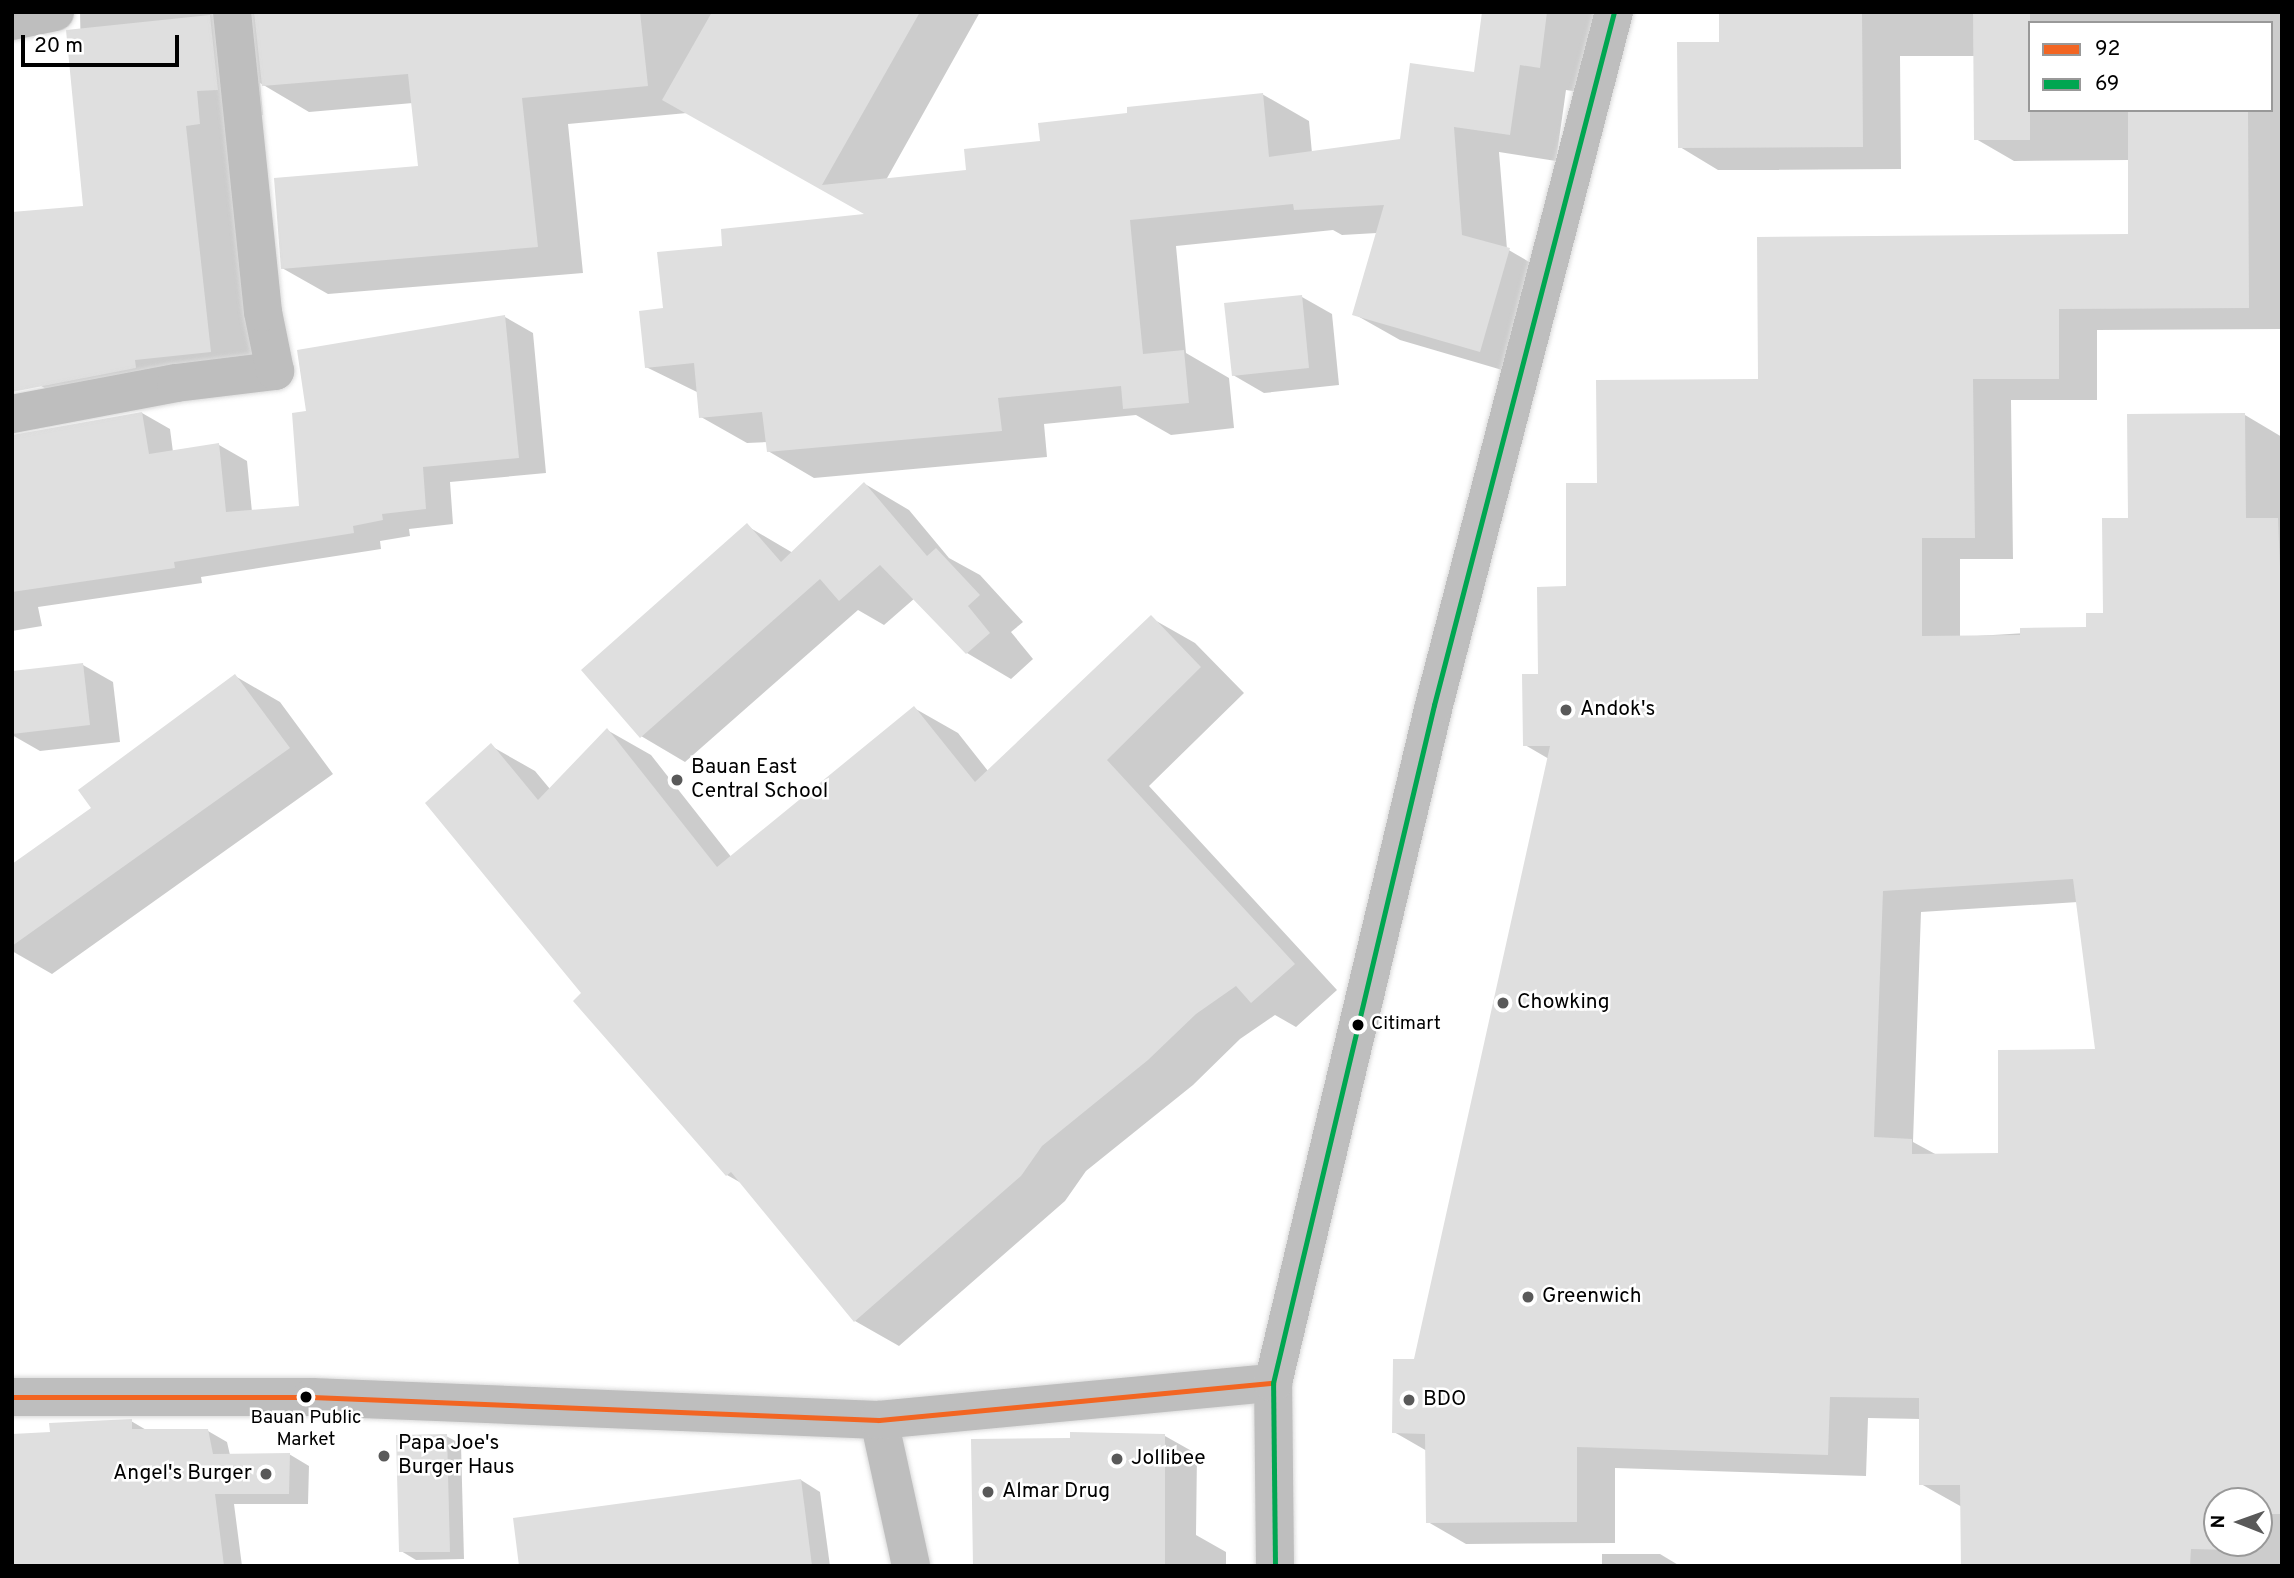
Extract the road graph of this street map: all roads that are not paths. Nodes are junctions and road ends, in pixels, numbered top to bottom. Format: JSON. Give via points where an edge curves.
{"nodes":[{"id":1,"x":55,"y":12,"type":"edge"},
{"id":2,"x":232,"y":12,"type":"edge"},
{"id":3,"x":1614,"y":12,"type":"edge"},
{"id":4,"x":12,"y":21,"type":"edge"},
{"id":5,"x":12,"y":414,"type":"edge"},
{"id":6,"x":1273,"y":1383,"type":"junction"},
{"id":7,"x":12,"y":1397,"type":"edge"},
{"id":8,"x":879,"y":1420,"type":"junction"},
{"id":9,"x":911,"y":1566,"type":"edge"},
{"id":10,"x":1275,"y":1566,"type":"edge"}],
"edges":[{"from":1,"to":4,"type":"main road"},
{"from":2,"to":5,"type":"main road","via":[[264,312],[275,371],[176,383]]},
{"from":3,"to":6,"type":"main road","via":[[1434,705]]},
{"from":6,"to":8,"type":"main road"},
{"from":6,"to":10,"type":"main road"},
{"from":7,"to":8,"type":"main road","via":[[312,1397]]},
{"from":8,"to":9,"type":"main road"}]}
